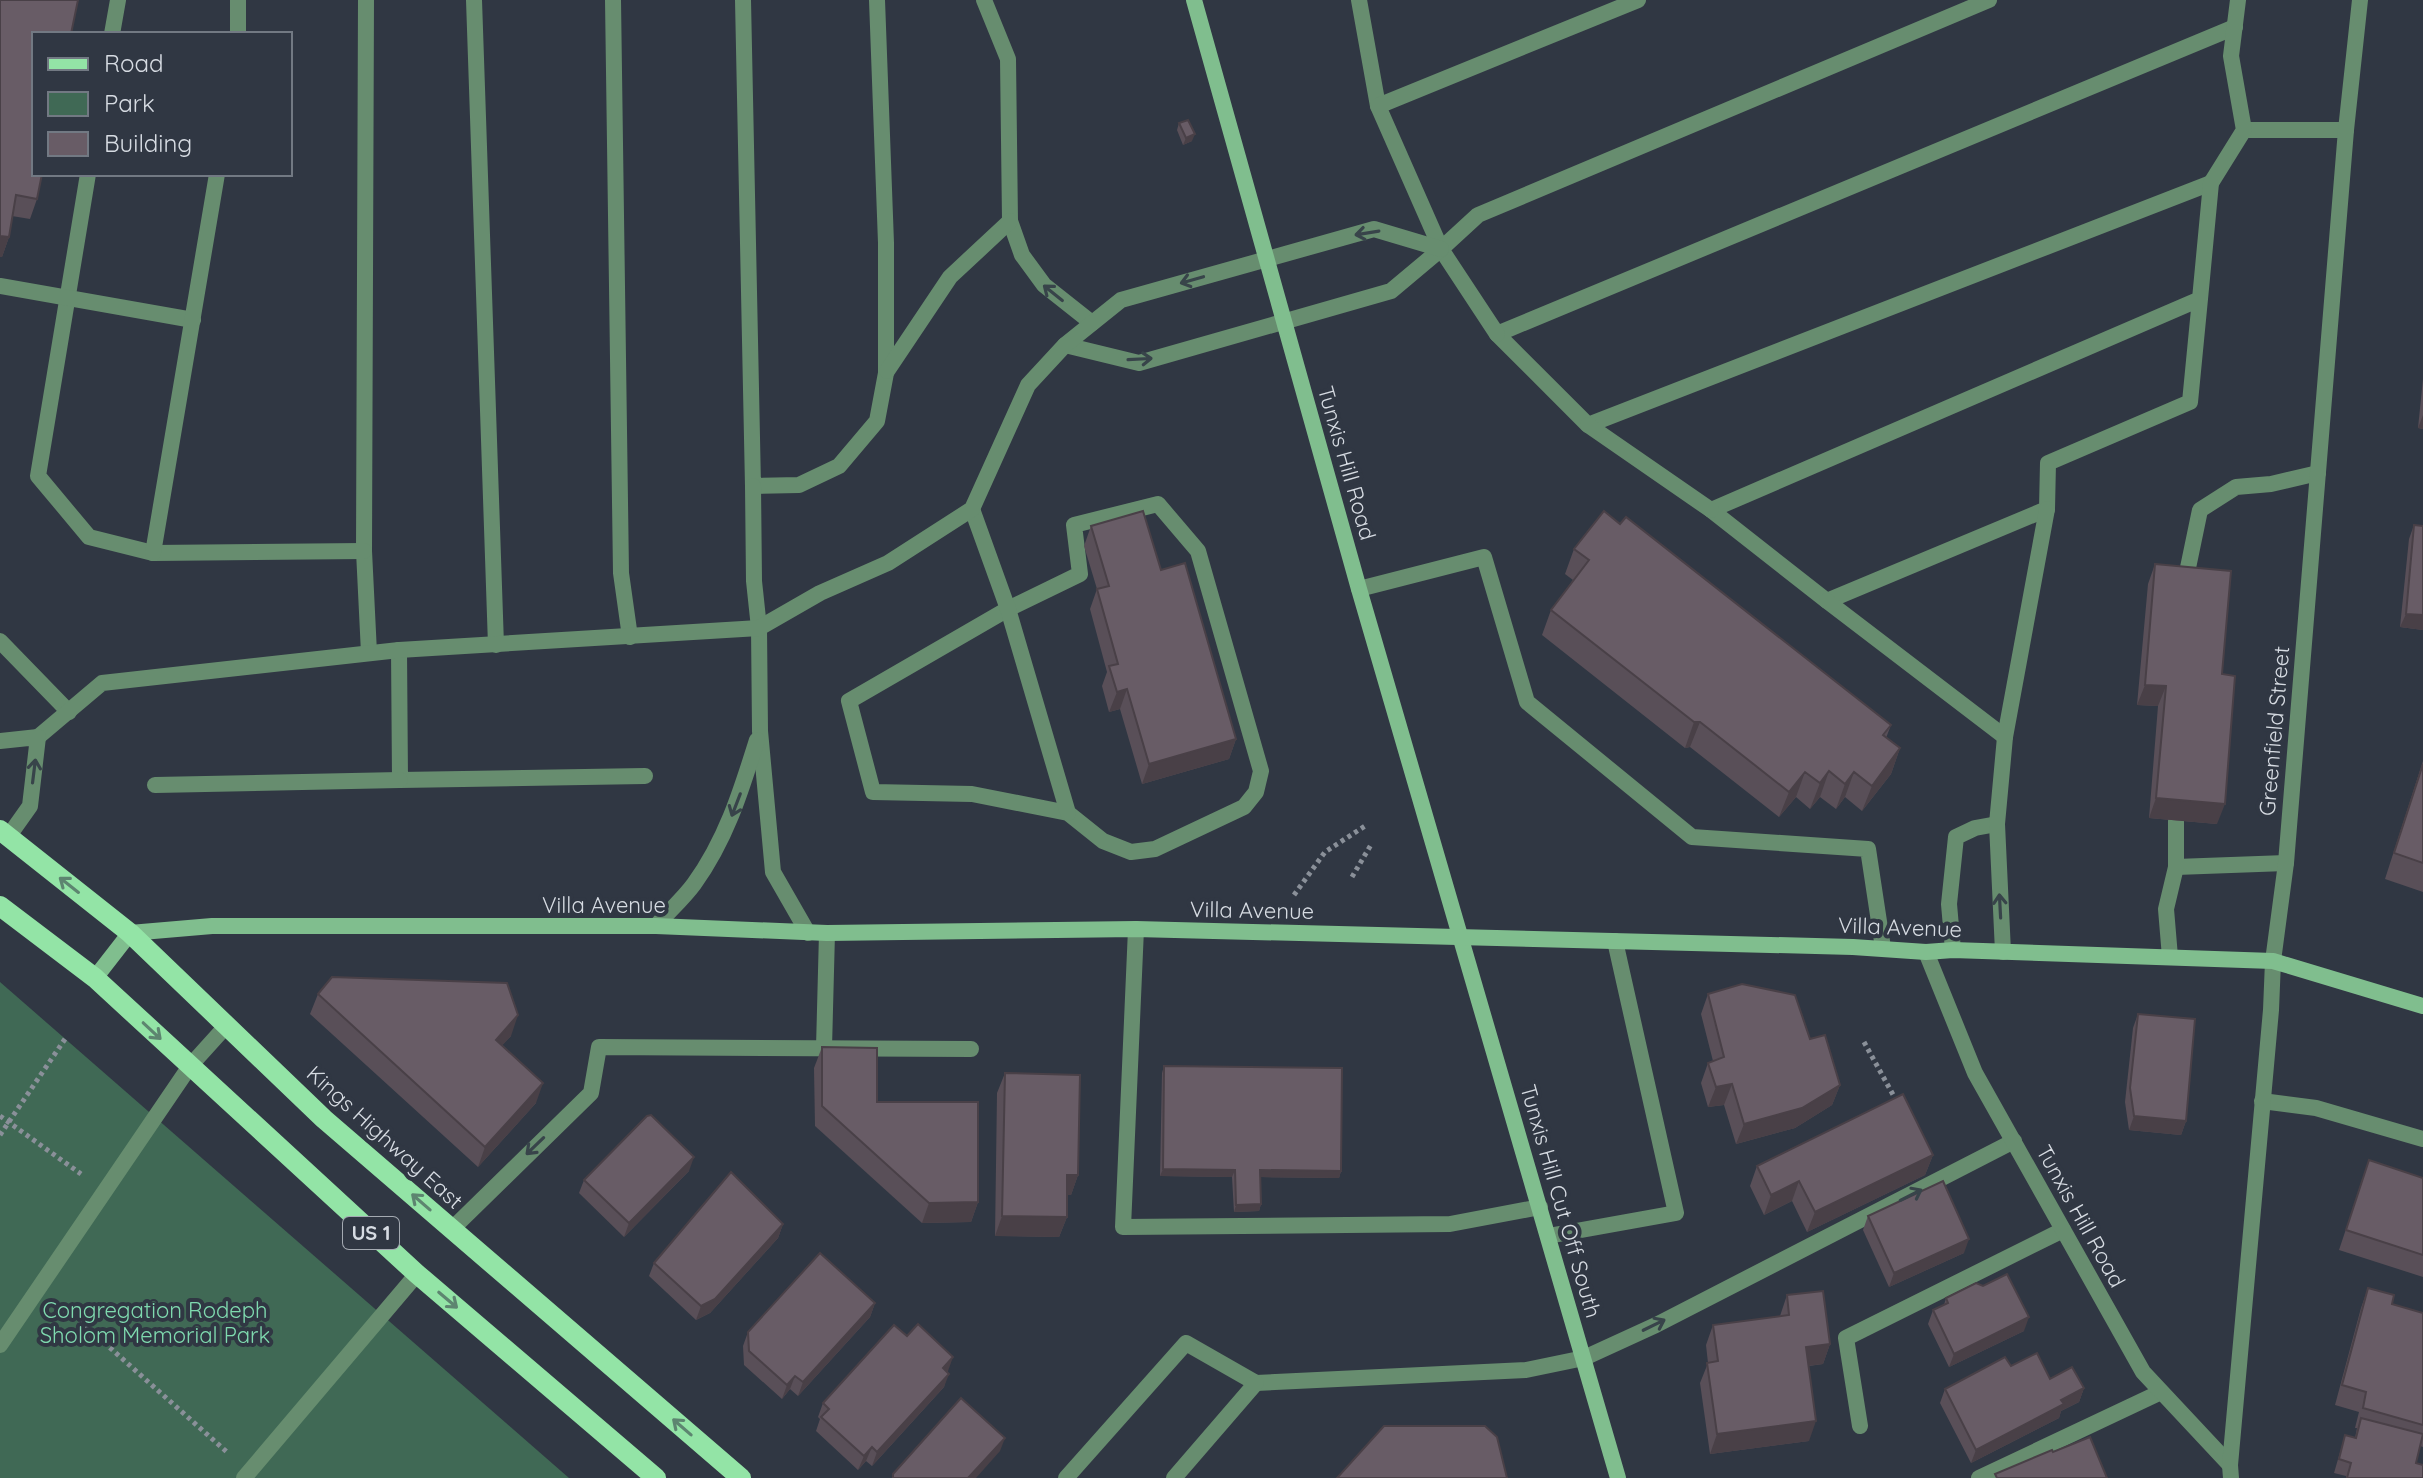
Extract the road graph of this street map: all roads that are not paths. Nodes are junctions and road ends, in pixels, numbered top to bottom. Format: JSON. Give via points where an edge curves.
{"nodes":[{"id":1,"x":118,"y":0,"type":"edge"},
{"id":2,"x":238,"y":0,"type":"edge"},
{"id":3,"x":366,"y":0,"type":"edge"},
{"id":4,"x":474,"y":0,"type":"edge"},
{"id":5,"x":613,"y":0,"type":"edge"},
{"id":6,"x":743,"y":0,"type":"edge"},
{"id":7,"x":877,"y":0,"type":"edge"},
{"id":8,"x":984,"y":0,"type":"edge"},
{"id":9,"x":1194,"y":0,"type":"edge"},
{"id":10,"x":1359,"y":0,"type":"edge"},
{"id":11,"x":1638,"y":0,"type":"edge"},
{"id":12,"x":1989,"y":0,"type":"edge"},
{"id":13,"x":2238,"y":0,"type":"edge"},
{"id":14,"x":2360,"y":0,"type":"edge"},
{"id":15,"x":2235,"y":27,"type":"junction"},
{"id":16,"x":112,"y":32,"type":"edge"},
{"id":17,"x":238,"y":32,"type":"edge"},
{"id":18,"x":1378,"y":106,"type":"junction"},
{"id":19,"x":2244,"y":130,"type":"junction"},
{"id":20,"x":2346,"y":130,"type":"junction"},
{"id":21,"x":88,"y":176,"type":"edge"},
{"id":22,"x":217,"y":176,"type":"edge"},
{"id":23,"x":2211,"y":183,"type":"junction"},
{"id":24,"x":1010,"y":221,"type":"junction"},
{"id":25,"x":1441,"y":249,"type":"junction"},
{"id":26,"x":1267,"y":259,"type":"junction"},
{"id":27,"x":0,"y":286,"type":"edge"},
{"id":28,"x":67,"y":298,"type":"junction"},
{"id":29,"x":2200,"y":299,"type":"junction"},
{"id":30,"x":193,"y":320,"type":"junction"},
{"id":31,"x":1284,"y":321,"type":"junction"},
{"id":32,"x":1092,"y":323,"type":"junction"},
{"id":33,"x":1497,"y":334,"type":"junction"},
{"id":34,"x":1065,"y":345,"type":"junction"},
{"id":35,"x":886,"y":373,"type":"junction"},
{"id":36,"x":1588,"y":425,"type":"junction"},
{"id":37,"x":2318,"y":473,"type":"junction"},
{"id":38,"x":753,"y":486,"type":"junction"},
{"id":39,"x":972,"y":509,"type":"junction"},
{"id":40,"x":2047,"y":509,"type":"junction"},
{"id":41,"x":1711,"y":510,"type":"junction"},
{"id":42,"x":364,"y":551,"type":"junction"},
{"id":43,"x":153,"y":553,"type":"junction"},
{"id":44,"x":2184,"y":587,"type":"edge"},
{"id":45,"x":1359,"y":589,"type":"junction"},
{"id":46,"x":1827,"y":601,"type":"junction"},
{"id":47,"x":1008,"y":609,"type":"junction"},
{"id":48,"x":759,"y":628,"type":"junction"},
{"id":49,"x":630,"y":637,"type":"junction"},
{"id":50,"x":0,"y":641,"type":"edge"},
{"id":51,"x":496,"y":645,"type":"junction"},
{"id":52,"x":399,"y":650,"type":"junction"},
{"id":53,"x":369,"y":653,"type":"junction"},
{"id":54,"x":69,"y":712,"type":"junction"},
{"id":55,"x":760,"y":731,"type":"junction"},
{"id":56,"x":38,"y":737,"type":"junction"},
{"id":57,"x":2005,"y":737,"type":"junction"},
{"id":58,"x":0,"y":741,"type":"edge"},
{"id":59,"x":645,"y":776,"type":"dead end"},
{"id":60,"x":400,"y":780,"type":"junction"},
{"id":61,"x":155,"y":785,"type":"dead end"},
{"id":62,"x":1068,"y":813,"type":"junction"},
{"id":63,"x":2176,"y":821,"type":"edge"},
{"id":64,"x":1997,"y":824,"type":"junction"},
{"id":65,"x":4,"y":834,"type":"edge"},
{"id":66,"x":2286,"y":863,"type":"junction"},
{"id":67,"x":2176,"y":867,"type":"junction"},
{"id":68,"x":0,"y":906,"type":"edge"},
{"id":69,"x":656,"y":926,"type":"junction"},
{"id":70,"x":1136,"y":929,"type":"junction"},
{"id":71,"x":130,"y":933,"type":"junction"},
{"id":72,"x":808,"y":933,"type":"junction"},
{"id":73,"x":827,"y":933,"type":"junction"},
{"id":74,"x":1461,"y":937,"type":"junction"},
{"id":75,"x":1615,"y":941,"type":"junction"},
{"id":76,"x":1883,"y":948,"type":"junction"},
{"id":77,"x":1953,"y":950,"type":"junction"},
{"id":78,"x":1926,"y":952,"type":"junction"},
{"id":79,"x":2003,"y":952,"type":"junction"},
{"id":80,"x":2170,"y":957,"type":"junction"},
{"id":81,"x":2273,"y":961,"type":"junction"},
{"id":82,"x":95,"y":978,"type":"junction"},
{"id":83,"x":2423,"y":1006,"type":"edge"},
{"id":84,"x":227,"y":1025,"type":"junction"},
{"id":85,"x":824,"y":1048,"type":"junction"},
{"id":86,"x":971,"y":1049,"type":"dead end"},
{"id":87,"x":190,"y":1066,"type":"junction"},
{"id":88,"x":2262,"y":1101,"type":"junction"},
{"id":89,"x":2423,"y":1139,"type":"edge"},
{"id":90,"x":2014,"y":1141,"type":"junction"},
{"id":91,"x":1540,"y":1207,"type":"junction"},
{"id":92,"x":452,"y":1229,"type":"junction"},
{"id":93,"x":2063,"y":1230,"type":"junction"},
{"id":94,"x":1548,"y":1236,"type":"junction"},
{"id":95,"x":417,"y":1274,"type":"junction"},
{"id":96,"x":0,"y":1345,"type":"edge"},
{"id":97,"x":1584,"y":1358,"type":"junction"},
{"id":98,"x":1256,"y":1383,"type":"junction"},
{"id":99,"x":2161,"y":1392,"type":"junction"},
{"id":100,"x":1860,"y":1426,"type":"dead end"},
{"id":101,"x":2230,"y":1472,"type":"edge"},
{"id":102,"x":247,"y":1475,"type":"edge"},
{"id":103,"x":656,"y":1478,"type":"edge"},
{"id":104,"x":741,"y":1478,"type":"edge"},
{"id":105,"x":1066,"y":1478,"type":"edge"},
{"id":106,"x":1174,"y":1478,"type":"edge"},
{"id":107,"x":1618,"y":1478,"type":"edge"},
{"id":108,"x":1979,"y":1478,"type":"edge"}],
"edges":[{"from":1,"to":16,"type":"street"},
{"from":2,"to":17,"type":"street"},
{"from":3,"to":42,"type":"street"},
{"from":4,"to":51,"type":"street"},
{"from":5,"to":49,"type":"street","via":[[621,573]]},
{"from":6,"to":38,"type":"street"},
{"from":7,"to":35,"type":"street"},
{"from":8,"to":24,"type":"street","via":[[1008,59]]},
{"from":9,"to":26,"type":"main road","name":"Tunxis Hill Road"},
{"from":10,"to":18,"type":"street"},
{"from":11,"to":18,"type":"street"},
{"from":12,"to":25,"type":"street","via":[[1478,215]]},
{"from":13,"to":15,"type":"street"},
{"from":14,"to":20,"type":"street","name":"Greenfield Street"},
{"from":15,"to":19,"type":"street","via":[[2231,56]]},
{"from":15,"to":33,"type":"street"},
{"from":18,"to":25,"type":"street"},
{"from":19,"to":20,"type":"street"},
{"from":19,"to":23,"type":"street"},
{"from":20,"to":37,"type":"street","name":"Greenfield Street"},
{"from":21,"to":28,"type":"street"},
{"from":22,"to":30,"type":"street"},
{"from":23,"to":29,"type":"street"},
{"from":23,"to":36,"type":"street"},
{"from":32,"to":24,"type":"street","one_way":true,"via":[[1044,285],[1022,255]]},
{"from":24,"to":35,"type":"street","via":[[950,277]]},
{"from":25,"to":26,"type":"street","one_way":true,"via":[[1374,229]]},
{"from":25,"to":31,"type":"street","via":[[1391,291]]},
{"from":25,"to":33,"type":"street"},
{"from":26,"to":31,"type":"main road","name":"Tunxis Hill Road"},
{"from":26,"to":32,"type":"street","one_way":true,"via":[[1121,300]]},
{"from":27,"to":28,"type":"street"},
{"from":28,"to":30,"type":"street"},
{"from":28,"to":43,"type":"street","via":[[38,476],[89,537]]},
{"from":29,"to":40,"type":"street","via":[[2190,402],[2048,463]]},
{"from":29,"to":41,"type":"street"},
{"from":30,"to":43,"type":"street"},
{"from":34,"to":31,"type":"street","one_way":true,"via":[[1139,363]]},
{"from":31,"to":45,"type":"main road","name":"Tunxis Hill Road"},
{"from":32,"to":34,"type":"street"},
{"from":33,"to":36,"type":"street"},
{"from":34,"to":39,"type":"street","via":[[1028,385]]},
{"from":35,"to":38,"type":"street","via":[[877,421],[839,466],[799,485]]},
{"from":36,"to":41,"type":"street"},
{"from":37,"to":44,"type":"street","via":[[2236,487],[2200,510]]},
{"from":37,"to":66,"type":"street","name":"Greenfield Street"},
{"from":38,"to":48,"type":"street"},
{"from":39,"to":47,"type":"street"},
{"from":39,"to":48,"type":"street","via":[[888,563]]},
{"from":40,"to":46,"type":"street"},
{"from":40,"to":57,"type":"street"},
{"from":41,"to":46,"type":"street"},
{"from":42,"to":43,"type":"street"},
{"from":42,"to":53,"type":"street"},
{"from":45,"to":74,"type":"main road","name":"Tunxis Hill Road"},
{"from":45,"to":76,"type":"street","via":[[1484,557],[1527,702],[1692,837],[1868,849]]},
{"from":46,"to":57,"type":"street"},
{"from":47,"to":62,"type":"street"},
{"from":47,"to":62,"type":"street","via":[[849,701],[873,792],[972,794]]},
{"from":47,"to":62,"type":"street","via":[[1080,574],[1074,525],[1158,504],[1198,551],[1261,771],[1256,792],[1244,807],[1155,849],[1131,852],[1103,841]]},
{"from":48,"to":49,"type":"street"},
{"from":48,"to":55,"type":"street"},
{"from":49,"to":51,"type":"street"},
{"from":50,"to":54,"type":"street"},
{"from":51,"to":52,"type":"street"},
{"from":52,"to":53,"type":"street"},
{"from":52,"to":60,"type":"street"},
{"from":53,"to":54,"type":"street","via":[[102,683]]},
{"from":54,"to":56,"type":"street"},
{"from":55,"to":69,"type":"street","one_way":true,"via":[[719,844],[693,885]]},
{"from":55,"to":72,"type":"street","via":[[773,872]]},
{"from":56,"to":58,"type":"street"},
{"from":65,"to":56,"type":"street","one_way":true,"via":[[30,806]]},
{"from":57,"to":64,"type":"street"},
{"from":59,"to":60,"type":"street"},
{"from":60,"to":61,"type":"street"},
{"from":63,"to":67,"type":"street"},
{"from":64,"to":77,"type":"street","via":[[1956,837],[1949,904]]},
{"from":79,"to":64,"type":"street","one_way":true},
{"from":71,"to":65,"type":"main road","name":"Kings Highway East","number":"US 1","one_way":true},
{"from":66,"to":67,"type":"street"},
{"from":66,"to":81,"type":"street","name":"Greenfield Street"},
{"from":67,"to":80,"type":"street","via":[[2166,909]]},
{"from":68,"to":82,"type":"main road","number":"US 1"},
{"from":69,"to":71,"type":"main road","name":"Villa Avenue","via":[[212,926]]},
{"from":69,"to":72,"type":"main road","name":"Villa Avenue"},
{"from":70,"to":73,"type":"main road","name":"Villa Avenue"},
{"from":70,"to":74,"type":"main road","name":"Villa Avenue"},
{"from":70,"to":91,"type":"street","via":[[1123,1227],[1450,1224]]},
{"from":71,"to":82,"type":"main road"},
{"from":71,"to":84,"type":"main road","name":"Kings Highway East","number":"US 1"},
{"from":72,"to":73,"type":"main road","name":"Villa Avenue"},
{"from":73,"to":85,"type":"street"},
{"from":74,"to":75,"type":"main road","name":"Villa Avenue"},
{"from":74,"to":91,"type":"main road","name":"Tunxis Hill Cut Off South"},
{"from":75,"to":76,"type":"main road","name":"Villa Avenue"},
{"from":75,"to":94,"type":"street","via":[[1676,1213]]},
{"from":76,"to":78,"type":"main road","name":"Villa Avenue"},
{"from":77,"to":78,"type":"main road","name":"Villa Avenue"},
{"from":77,"to":79,"type":"main road","name":"Villa Avenue"},
{"from":78,"to":90,"type":"street","name":"Tunxis Hill Road","via":[[1975,1073]]},
{"from":79,"to":80,"type":"main road","name":"Villa Avenue"},
{"from":80,"to":81,"type":"main road","name":"Villa Avenue"},
{"from":81,"to":83,"type":"main road","name":"Villa Avenue"},
{"from":81,"to":88,"type":"street","name":"Greenfield Street"},
{"from":82,"to":87,"type":"main road","number":"US 1","one_way":true},
{"from":84,"to":87,"type":"street"},
{"from":92,"to":84,"type":"main road","name":"Kings Highway East","number":"US 1","one_way":true,"via":[[324,1119]]},
{"from":85,"to":86,"type":"street"},
{"from":85,"to":92,"type":"street","one_way":true,"via":[[599,1047],[591,1093]]},
{"from":87,"to":95,"type":"main road","number":"US 1"},
{"from":87,"to":96,"type":"street"},
{"from":88,"to":89,"type":"street","via":[[2316,1108]]},
{"from":88,"to":101,"type":"street","name":"Greenfield Street"},
{"from":90,"to":93,"type":"street","name":"Tunxis Hill Road"},
{"from":97,"to":90,"type":"street","one_way":true},
{"from":91,"to":94,"type":"main road","name":"Tunxis Hill Cut Off South"},
{"from":104,"to":92,"type":"main road","name":"Kings Highway East","number":"US 1","one_way":true},
{"from":93,"to":99,"type":"street","name":"Tunxis Hill Road","via":[[2143,1372]]},
{"from":93,"to":100,"type":"street","via":[[1846,1338]]},
{"from":94,"to":97,"type":"main road","name":"Tunxis Hill Cut Off South"},
{"from":95,"to":102,"type":"street"},
{"from":95,"to":103,"type":"main road","number":"US 1","one_way":true},
{"from":97,"to":98,"type":"street","via":[[1526,1370]]},
{"from":97,"to":107,"type":"main road","name":"Tunxis Hill Cut Off South"},
{"from":98,"to":105,"type":"street","via":[[1186,1343]]},
{"from":98,"to":106,"type":"street"},
{"from":99,"to":101,"type":"street","name":"Tunxis Hill Road"},
{"from":99,"to":108,"type":"street"}]}
